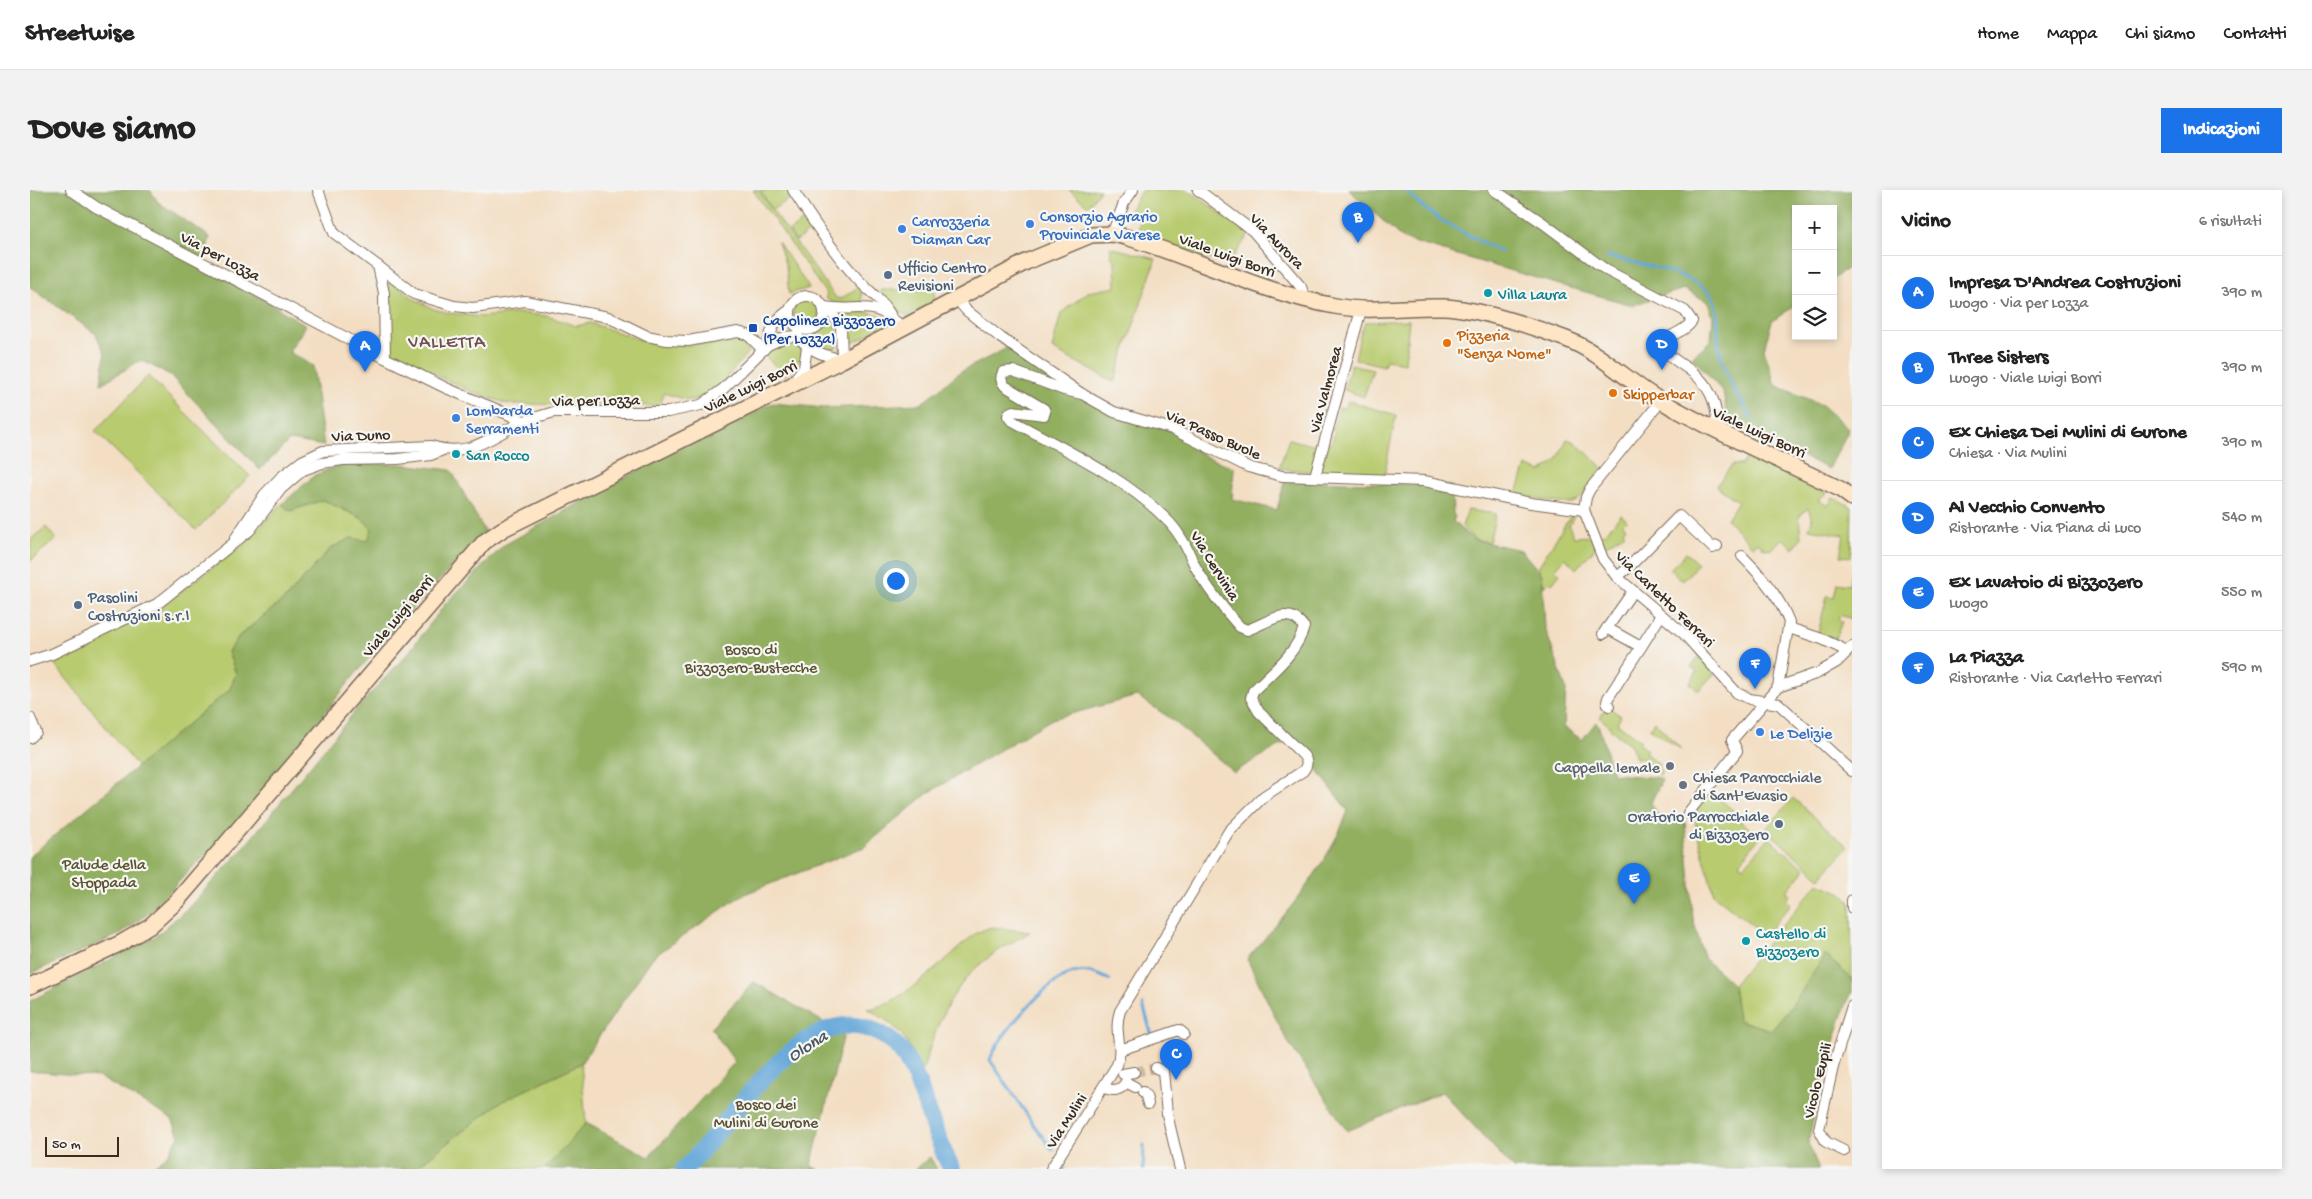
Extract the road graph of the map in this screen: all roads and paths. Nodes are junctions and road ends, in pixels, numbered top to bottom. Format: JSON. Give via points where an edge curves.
{"nodes":[{"id":1,"x":71,"y":190,"type":"edge"},
{"id":2,"x":318,"y":190,"type":"edge"},
{"id":3,"x":794,"y":190,"type":"edge"},
{"id":4,"x":1133,"y":190,"type":"edge"},
{"id":5,"x":1198,"y":190,"type":"edge"},
{"id":6,"x":1494,"y":190,"type":"edge"},
{"id":7,"x":1112,"y":234,"type":"junction"},
{"id":8,"x":378,"y":266,"type":"junction"},
{"id":9,"x":869,"y":290,"type":"junction"},
{"id":10,"x":1305,"y":298,"type":"junction"},
{"id":11,"x":957,"y":299,"type":"junction"},
{"id":12,"x":868,"y":306,"type":"junction"},
{"id":13,"x":826,"y":307,"type":"junction"},
{"id":14,"x":790,"y":310,"type":"junction"},
{"id":15,"x":1361,"y":310,"type":"junction"},
{"id":16,"x":890,"y":314,"type":"junction"},
{"id":17,"x":903,"y":328,"type":"junction"},
{"id":18,"x":799,"y":332,"type":"junction"},
{"id":19,"x":807,"y":347,"type":"junction"},
{"id":20,"x":766,"y":348,"type":"junction"},
{"id":21,"x":385,"y":358,"type":"junction"},
{"id":22,"x":842,"y":360,"type":"junction"},
{"id":23,"x":790,"y":384,"type":"junction"},
{"id":24,"x":1082,"y":394,"type":"junction"},
{"id":25,"x":1661,"y":402,"type":"junction"},
{"id":26,"x":524,"y":421,"type":"junction"},
{"id":27,"x":1717,"y":431,"type":"junction"},
{"id":28,"x":1315,"y":476,"type":"junction"},
{"id":29,"x":1852,"y":498,"type":"edge"},
{"id":30,"x":1584,"y":510,"type":"junction"},
{"id":31,"x":1717,"y":546,"type":"dead end"},
{"id":32,"x":1742,"y":556,"type":"dead end"},
{"id":33,"x":1617,"y":576,"type":"junction"},
{"id":34,"x":1633,"y":591,"type":"junction"},
{"id":35,"x":1661,"y":615,"type":"junction"},
{"id":36,"x":1789,"y":628,"type":"junction"},
{"id":37,"x":1641,"y":647,"type":"junction"},
{"id":38,"x":1850,"y":649,"type":"edge"},
{"id":39,"x":30,"y":661,"type":"edge"},
{"id":40,"x":1778,"y":687,"type":"junction"},
{"id":41,"x":1764,"y":701,"type":"junction"},
{"id":42,"x":1609,"y":706,"type":"dead end"},
{"id":43,"x":30,"y":718,"type":"edge"},
{"id":44,"x":30,"y":738,"type":"edge"},
{"id":45,"x":1852,"y":771,"type":"edge"},
{"id":46,"x":1688,"y":813,"type":"dead end"},
{"id":47,"x":1852,"y":900,"type":"edge"},
{"id":48,"x":1852,"y":908,"type":"edge"},
{"id":49,"x":1155,"y":954,"type":"joint"},
{"id":50,"x":30,"y":986,"type":"edge"},
{"id":51,"x":1852,"y":1006,"type":"edge"},
{"id":52,"x":1184,"y":1034,"type":"dead end"},
{"id":53,"x":1120,"y":1050,"type":"junction"},
{"id":54,"x":1156,"y":1068,"type":"dead end"},
{"id":55,"x":1129,"y":1080,"type":"junction"},
{"id":56,"x":1104,"y":1087,"type":"junction"},
{"id":57,"x":1148,"y":1104,"type":"dead end"},
{"id":58,"x":1844,"y":1151,"type":"dead end"},
{"id":59,"x":1051,"y":1169,"type":"edge"},
{"id":60,"x":1180,"y":1169,"type":"edge"}],
"edges":[{"from":1,"to":21,"type":"street","name":"Via per Lozza","via":[[96,207]]},
{"from":2,"to":8,"type":"street","via":[[334,233]]},
{"from":3,"to":9,"type":"street","via":[[841,260]]},
{"from":4,"to":7,"type":"street","via":[[1124,203]]},
{"from":5,"to":10,"type":"street","name":"Via Aurora","via":[[1254,231],[1301,286]]},
{"from":6,"to":27,"type":"street","via":[[1606,270],[1691,316],[1689,327],[1671,334],[1664,340],[1663,348],[1708,386],[1717,418]]},
{"from":7,"to":10,"type":"main road","name":"Viale Luigi Borri"},
{"from":7,"to":11,"type":"main road","name":"Viale Luigi Borri","via":[[1075,240]]},
{"from":8,"to":20,"type":"street","via":[[414,294],[454,306],[474,308],[525,301],[608,317],[647,336],[667,340],[688,341],[738,332]]},
{"from":8,"to":21,"type":"street","via":[[384,293]]},
{"from":9,"to":12,"type":"street"},
{"from":9,"to":16,"type":"street","via":[[882,301]]},
{"from":10,"to":15,"type":"main road","name":"Viale Luigi Borri"},
{"from":11,"to":17,"type":"main road","name":"Viale Luigi Borri"},
{"from":11,"to":24,"type":"street","name":"Via Passo Buole","via":[[1001,338]]},
{"from":12,"to":13,"type":"street"},
{"from":12,"to":16,"type":"street"},
{"from":13,"to":14,"type":"street","via":[[815,297],[804,296],[795,300]]},
{"from":13,"to":18,"type":"street","via":[[817,326]]},
{"from":13,"to":22,"type":"street","via":[[841,326]]},
{"from":14,"to":18,"type":"street"},
{"from":14,"to":20,"type":"street","name":"Via per Lozza","via":[[779,316],[771,328]]},
{"from":15,"to":25,"type":"main road","name":"Viale Luigi Borri","via":[[1444,307],[1468,310],[1539,330],[1594,354]]},
{"from":15,"to":28,"type":"street","name":"Via Valmorea"},
{"from":16,"to":17,"type":"street"},
{"from":17,"to":22,"type":"main road","name":"Viale Luigi Borri"},
{"from":18,"to":19,"type":"street"},
{"from":18,"to":20,"type":"street","name":"Via per Lozza"},
{"from":19,"to":22,"type":"street","via":[[824,356]]},
{"from":19,"to":23,"type":"street","via":[[804,367]]},
{"from":20,"to":26,"type":"street","name":"Via per Lozza","via":[[701,405],[668,412],[554,412]]},
{"from":21,"to":26,"type":"street","name":"Via per Lozza"},
{"from":22,"to":23,"type":"main road","name":"Viale Luigi Borri"},
{"from":23,"to":50,"type":"main road","name":"Viale Luigi Borri","via":[[503,529],[484,542],[177,902],[150,926],[121,943]]},
{"from":24,"to":28,"type":"street","name":"Via Passo Buole","via":[[1114,412],[1172,428],[1248,467],[1282,476]]},
{"from":24,"to":49,"type":"street","name":"Via Cervinia","via":[[1013,371],[1003,372],[1001,377],[1006,386],[1045,412],[1039,416],[1013,411],[1008,416],[1011,420],[1106,474],[1143,499],[1171,524],[1196,567],[1240,627],[1247,630],[1287,614],[1298,618],[1304,627],[1301,639],[1253,691],[1251,698],[1259,712],[1303,754],[1307,766],[1264,796],[1229,830]]},
{"from":25,"to":27,"type":"main road","name":"Viale Luigi Borri"},
{"from":25,"to":30,"type":"street","via":[[1590,489]]},
{"from":26,"to":39,"type":"street","name":"Via Duno","via":[[483,445],[469,449],[443,450],[431,455],[398,459],[343,460],[303,470],[281,489],[250,530],[157,604],[52,654]]},
{"from":27,"to":29,"type":"main road","name":"Viale Luigi Borri","via":[[1840,489]]},
{"from":28,"to":30,"type":"street","name":"Via Passo Buole","via":[[1424,481],[1531,503]]},
{"from":30,"to":33,"type":"street","name":"Via Carletto Ferrari","via":[[1603,559]]},
{"from":31,"to":33,"type":"street","via":[[1713,548],[1679,516]]},
{"from":32,"to":36,"type":"street","via":[[1785,612]]},
{"from":33,"to":34,"type":"street","name":"Via Carletto Ferrari"},
{"from":34,"to":35,"type":"street","name":"Via Carletto Ferrari"},
{"from":34,"to":37,"type":"street","via":[[1605,631]]},
{"from":35,"to":37,"type":"street"},
{"from":35,"to":41,"type":"street","name":"Via Carletto Ferrari","via":[[1703,654],[1737,694]]},
{"from":36,"to":38,"type":"street"},
{"from":36,"to":40,"type":"street"},
{"from":37,"to":42,"type":"street","via":[[1608,698]]},
{"from":38,"to":40,"type":"street","via":[[1837,662],[1818,673]]},
{"from":40,"to":41,"type":"street"},
{"from":41,"to":45,"type":"street","name":"Via Carletto Ferrari","via":[[1779,704]]},
{"from":41,"to":46,"type":"street","via":[[1732,740],[1737,752]]},
{"from":43,"to":44,"type":"street","via":[[36,732]]},
{"from":47,"to":48,"type":"street"},
{"from":49,"to":53,"type":"street","name":"Via Mulini","via":[[1120,1011],[1116,1031]]},
{"from":51,"to":58,"type":"street","name":"Vicolo Eupili","via":[[1833,1067],[1819,1129],[1826,1142]]},
{"from":52,"to":53,"type":"street","via":[[1179,1030]]},
{"from":53,"to":55,"type":"street","name":"Via Mulini"},
{"from":54,"to":60,"type":"street","via":[[1163,1071],[1167,1114]]},
{"from":55,"to":56,"type":"street","name":"Via Mulini"},
{"from":55,"to":56,"type":"street","name":"Via Mulini","via":[[1122,1088]]},
{"from":55,"to":57,"type":"street","via":[[1146,1096]]},
{"from":56,"to":59,"type":"street","name":"Via Mulini"}]}
